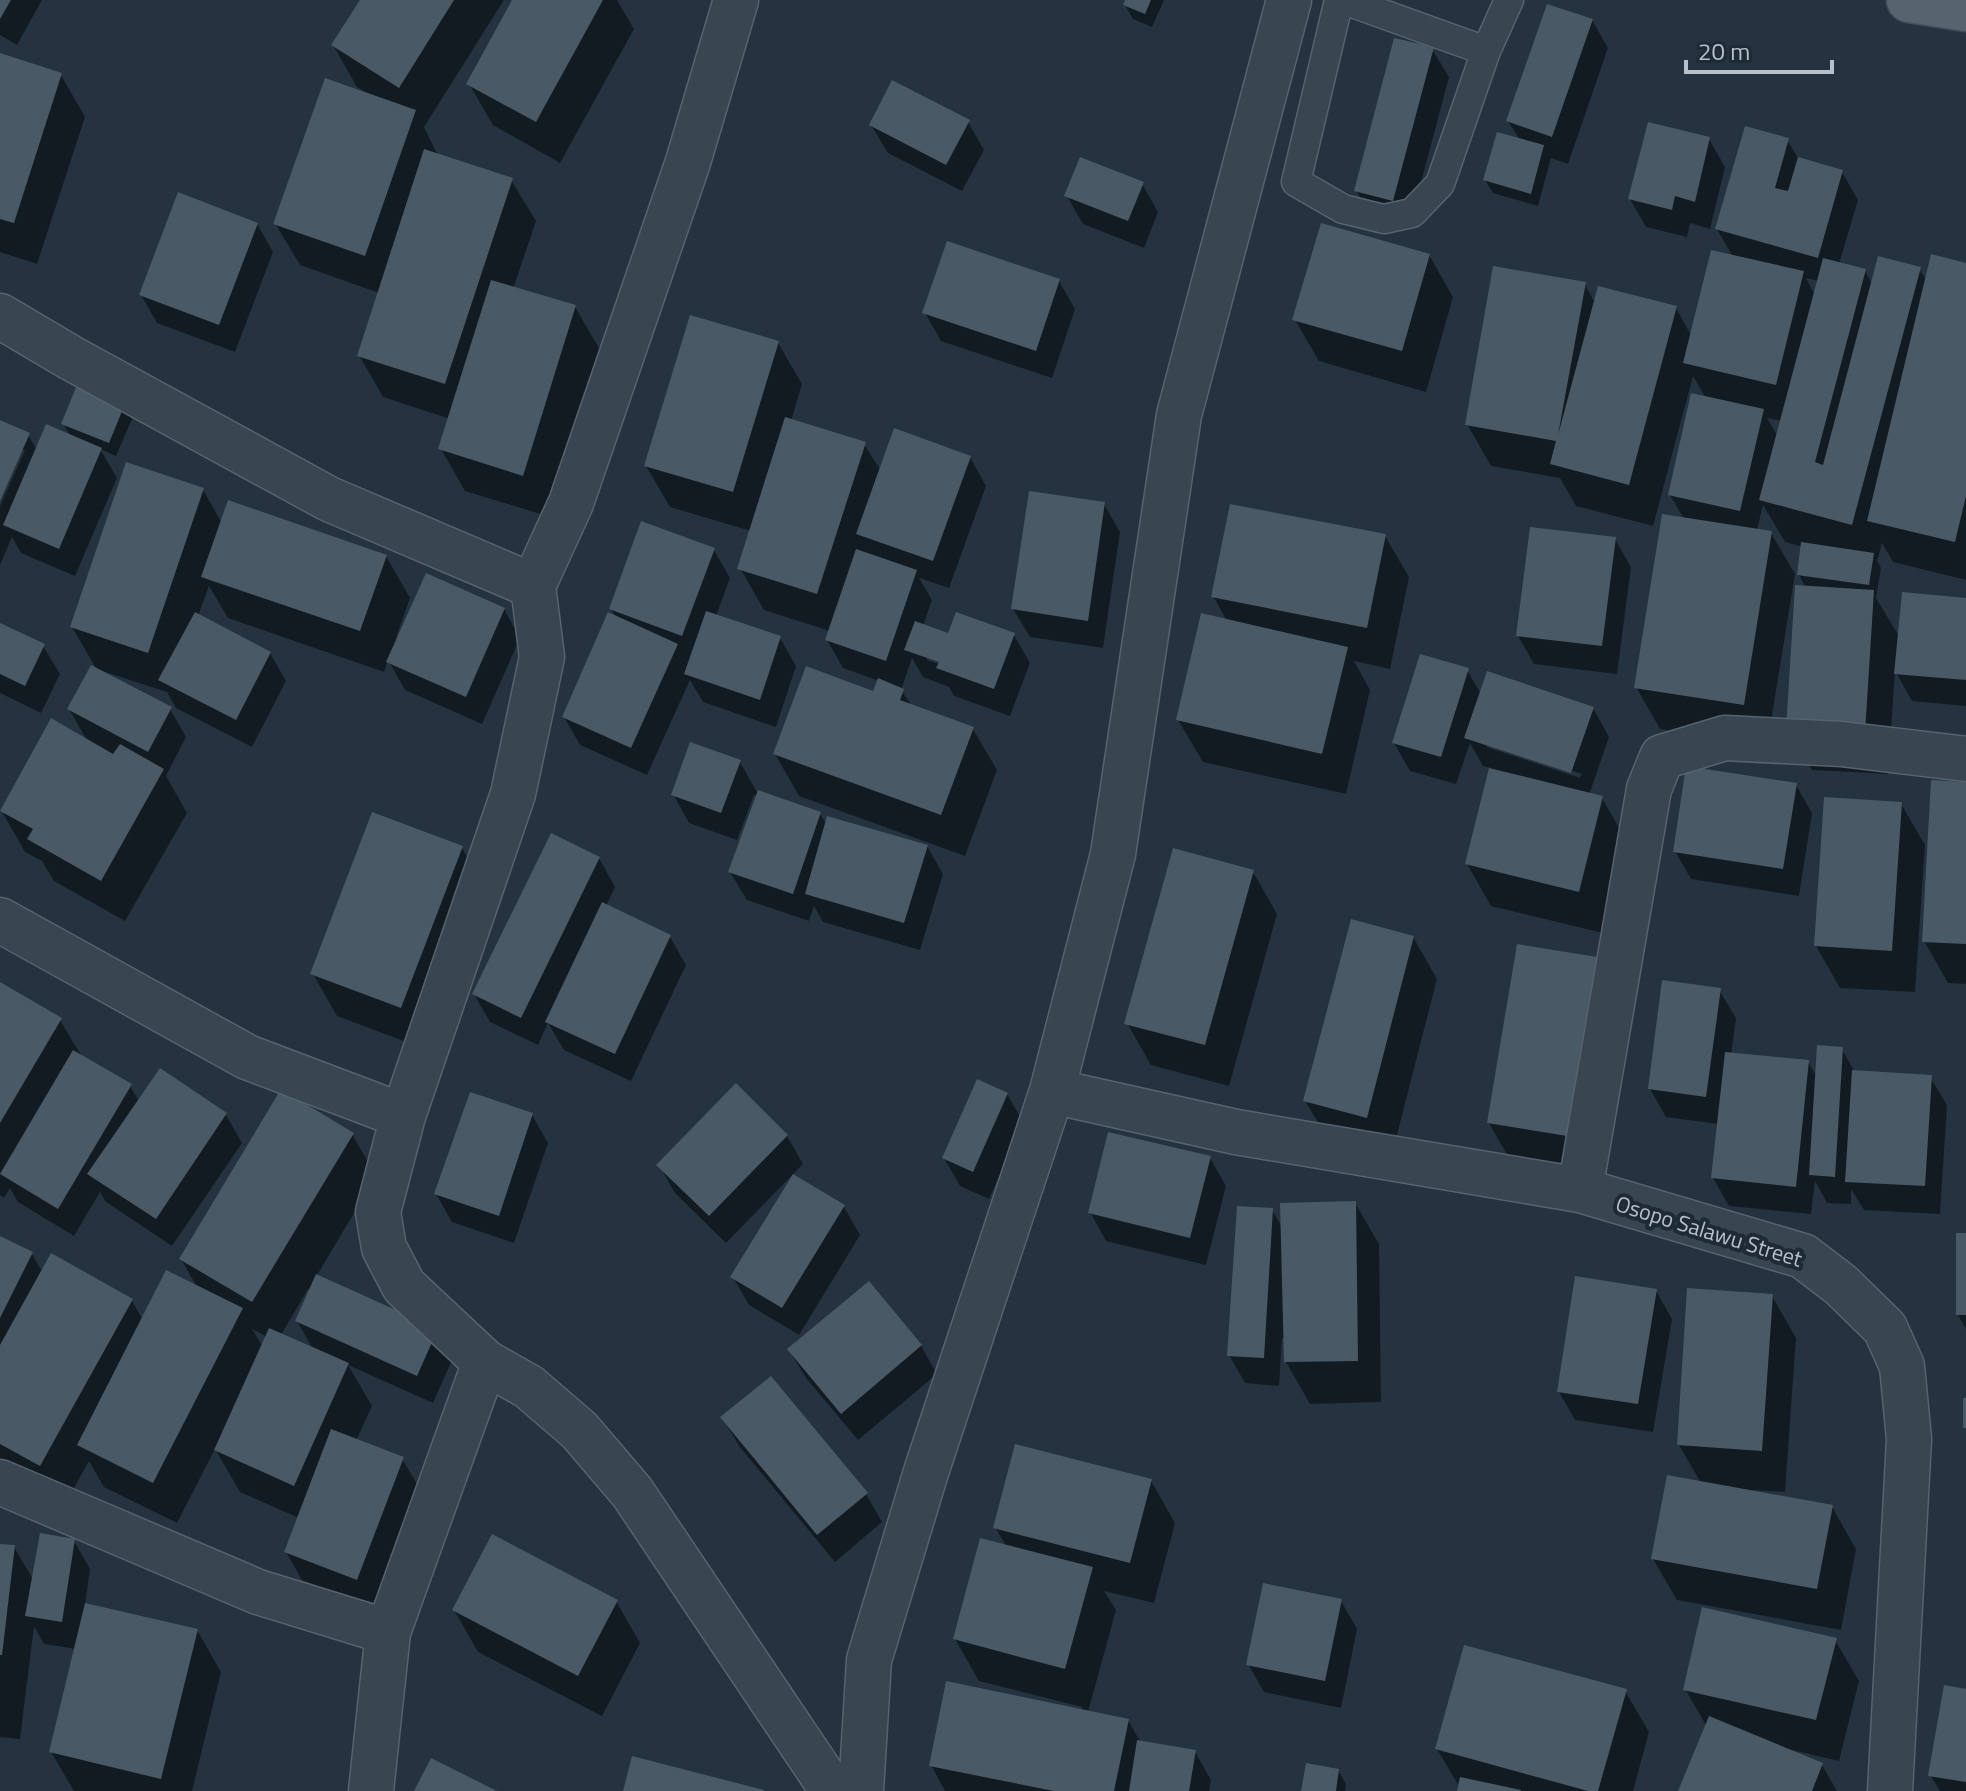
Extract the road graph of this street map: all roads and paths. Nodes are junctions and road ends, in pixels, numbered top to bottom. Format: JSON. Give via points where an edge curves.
{"nodes":[{"id":1,"x":736,"y":0,"type":"edge"},
{"id":2,"x":1289,"y":0,"type":"edge"},
{"id":3,"x":1342,"y":0,"type":"edge"},
{"id":4,"x":1509,"y":0,"type":"edge"},
{"id":5,"x":1909,"y":0,"type":"edge"},
{"id":6,"x":1966,"y":9,"type":"edge"},
{"id":7,"x":1486,"y":51,"type":"junction"},
{"id":8,"x":0,"y":316,"type":"edge"},
{"id":9,"x":533,"y":586,"type":"junction"},
{"id":10,"x":1966,"y":759,"type":"edge"},
{"id":11,"x":0,"y":920,"type":"edge"},
{"id":12,"x":1052,"y":1091,"type":"junction"},
{"id":13,"x":403,"y":1116,"type":"junction"},
{"id":14,"x":1580,"y":1190,"type":"junction"},
{"id":15,"x":485,"y":1362,"type":"junction"},
{"id":16,"x":0,"y":1482,"type":"edge"},
{"id":17,"x":388,"y":1632,"type":"junction"},
{"id":18,"x":371,"y":1791,"type":"edge"},
{"id":19,"x":833,"y":1791,"type":"edge"},
{"id":20,"x":861,"y":1791,"type":"edge"},
{"id":21,"x":1890,"y":1791,"type":"edge"}],
"edges":[{"from":1,"to":9,"type":"street","via":[[678,192],[571,503]]},
{"from":2,"to":12,"type":"street","via":[[1179,415],[1113,854]]},
{"from":3,"to":7,"type":"lane"},
{"from":3,"to":7,"type":"lane","via":[[1296,182],[1343,209],[1384,219],[1412,213],[1440,184]]},
{"from":4,"to":7,"type":"lane"},
{"from":5,"to":6,"type":"main road"},
{"from":8,"to":9,"type":"street","via":[[329,499]]},
{"from":9,"to":13,"type":"street","via":[[542,657],[513,794]]},
{"from":10,"to":14,"type":"street","via":[[1841,744],[1725,738],[1662,757],[1649,789]]},
{"from":11,"to":13,"type":"street","via":[[247,1057]]},
{"from":12,"to":14,"type":"street","name":"Osopo Salawu Street","via":[[1236,1132]]},
{"from":12,"to":20,"type":"street","via":[[869,1660]]},
{"from":13,"to":15,"type":"street","via":[[378,1212],[384,1248],[404,1286]]},
{"from":14,"to":21,"type":"street","name":"Osopo Salawu Street","via":[[1803,1256],[1885,1328],[1902,1366],[1909,1439]]},
{"from":15,"to":17,"type":"street"},
{"from":15,"to":19,"type":"street","via":[[529,1387],[579,1430],[632,1492]]},
{"from":16,"to":17,"type":"street","via":[[258,1592]]},
{"from":17,"to":18,"type":"street"}]}
